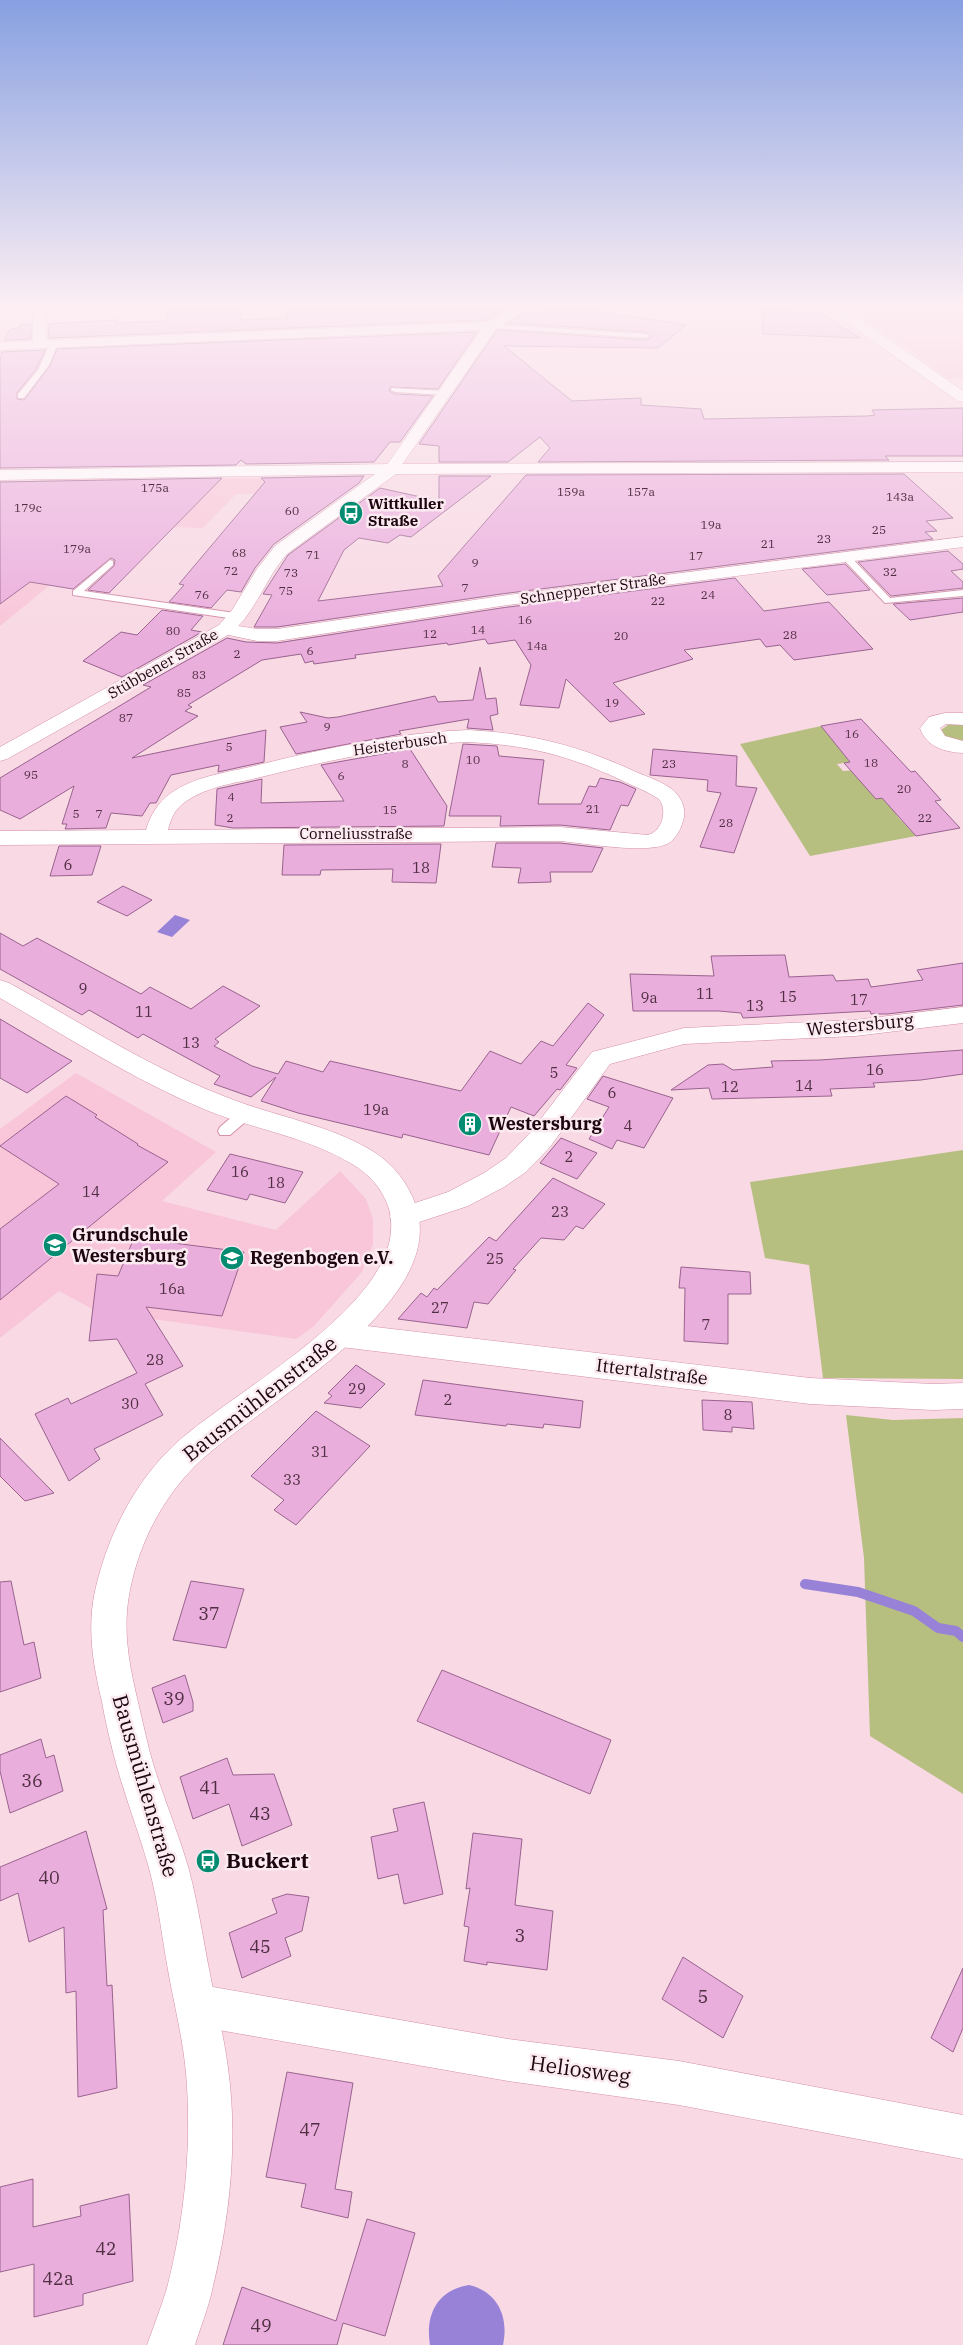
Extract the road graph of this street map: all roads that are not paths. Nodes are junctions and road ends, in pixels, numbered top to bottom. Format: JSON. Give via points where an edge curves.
{"nodes":[{"id":1,"x":428,"y":416,"type":"edge"},
{"id":2,"x":963,"y":467,"type":"edge"},
{"id":3,"x":392,"y":470,"type":"junction"},
{"id":4,"x":0,"y":476,"type":"edge"},
{"id":5,"x":963,"y":541,"type":"edge"},
{"id":6,"x":845,"y":556,"type":"junction"},
{"id":7,"x":110,"y":563,"type":"dead end"},
{"id":8,"x":963,"y":593,"type":"edge"},
{"id":9,"x":230,"y":623,"type":"junction"},
{"id":10,"x":962,"y":714,"type":"edge"},
{"id":11,"x":963,"y":747,"type":"edge"},
{"id":12,"x":0,"y":755,"type":"edge"},
{"id":13,"x":666,"y":795,"type":"joint"},
{"id":14,"x":156,"y":836,"type":"junction"},
{"id":15,"x":0,"y":838,"type":"edge"},
{"id":16,"x":0,"y":988,"type":"edge"},
{"id":17,"x":963,"y":1015,"type":"edge"},
{"id":18,"x":245,"y":1114,"type":"junction"},
{"id":19,"x":225,"y":1131,"type":"dead end"},
{"id":20,"x":404,"y":1217,"type":"junction"},
{"id":21,"x":341,"y":1335,"type":"junction"},
{"id":22,"x":963,"y":1396,"type":"edge"},
{"id":23,"x":196,"y":2005,"type":"junction"},
{"id":24,"x":963,"y":2137,"type":"edge"},
{"id":25,"x":171,"y":2345,"type":"edge"}],
"edges":[{"from":1,"to":3,"type":"street","name":"Stübbener Straße"},
{"from":2,"to":3,"type":"street"},
{"from":3,"to":4,"type":"street"},
{"from":3,"to":9,"type":"street","name":"Stübbener Straße","via":[[281,550],[268,563]]},
{"from":5,"to":6,"type":"street","name":"Schnepperter Straße"},
{"from":6,"to":8,"type":"lane","via":[[888,600]]},
{"from":6,"to":9,"type":"street","name":"Schnepperter Straße","via":[[277,635],[257,634]]},
{"from":7,"to":9,"type":"lane","via":[[76,593]]},
{"from":9,"to":12,"type":"street","name":"Stübbener Straße","via":[[195,647]]},
{"from":10,"to":11,"type":"street","via":[[943,719],[930,728],[940,741]]},
{"from":13,"to":14,"type":"street","name":"Heisterbusch","via":[[606,765],[555,747],[508,738],[441,736],[395,742],[204,784],[180,794],[164,809]]},
{"from":13,"to":14,"type":"street","name":"Corneliusstraße","via":[[675,815],[667,835],[648,842],[551,834]]},
{"from":14,"to":15,"type":"street","name":"Corneliusstraße"},
{"from":16,"to":18,"type":"street","name":"Bausmühlenstraße","via":[[161,1079]]},
{"from":17,"to":20,"type":"street","name":"Westersburg","via":[[855,1028],[684,1036],[601,1058],[540,1140],[516,1165],[458,1199]]},
{"from":18,"to":19,"type":"lane"},
{"from":18,"to":20,"type":"street","name":"Bausmühlenstraße","via":[[332,1143],[360,1156],[380,1170],[395,1188]]},
{"from":20,"to":21,"type":"street","name":"Bausmühlenstraße","via":[[406,1242],[396,1268]]},
{"from":21,"to":22,"type":"street","name":"Ittertalstraße","via":[[810,1391]]},
{"from":21,"to":23,"type":"street","name":"Bausmühlenstraße","via":[[182,1458],[152,1496],[130,1532],[117,1569],[108,1611],[108,1652],[132,1755],[170,1872]]},
{"from":23,"to":24,"type":"street","name":"Heliosweg","via":[[482,2056],[679,2082]]},
{"from":23,"to":25,"type":"street","name":"Bausmühlenstraße","via":[[207,2069],[211,2140],[204,2211],[190,2287]]}]}
